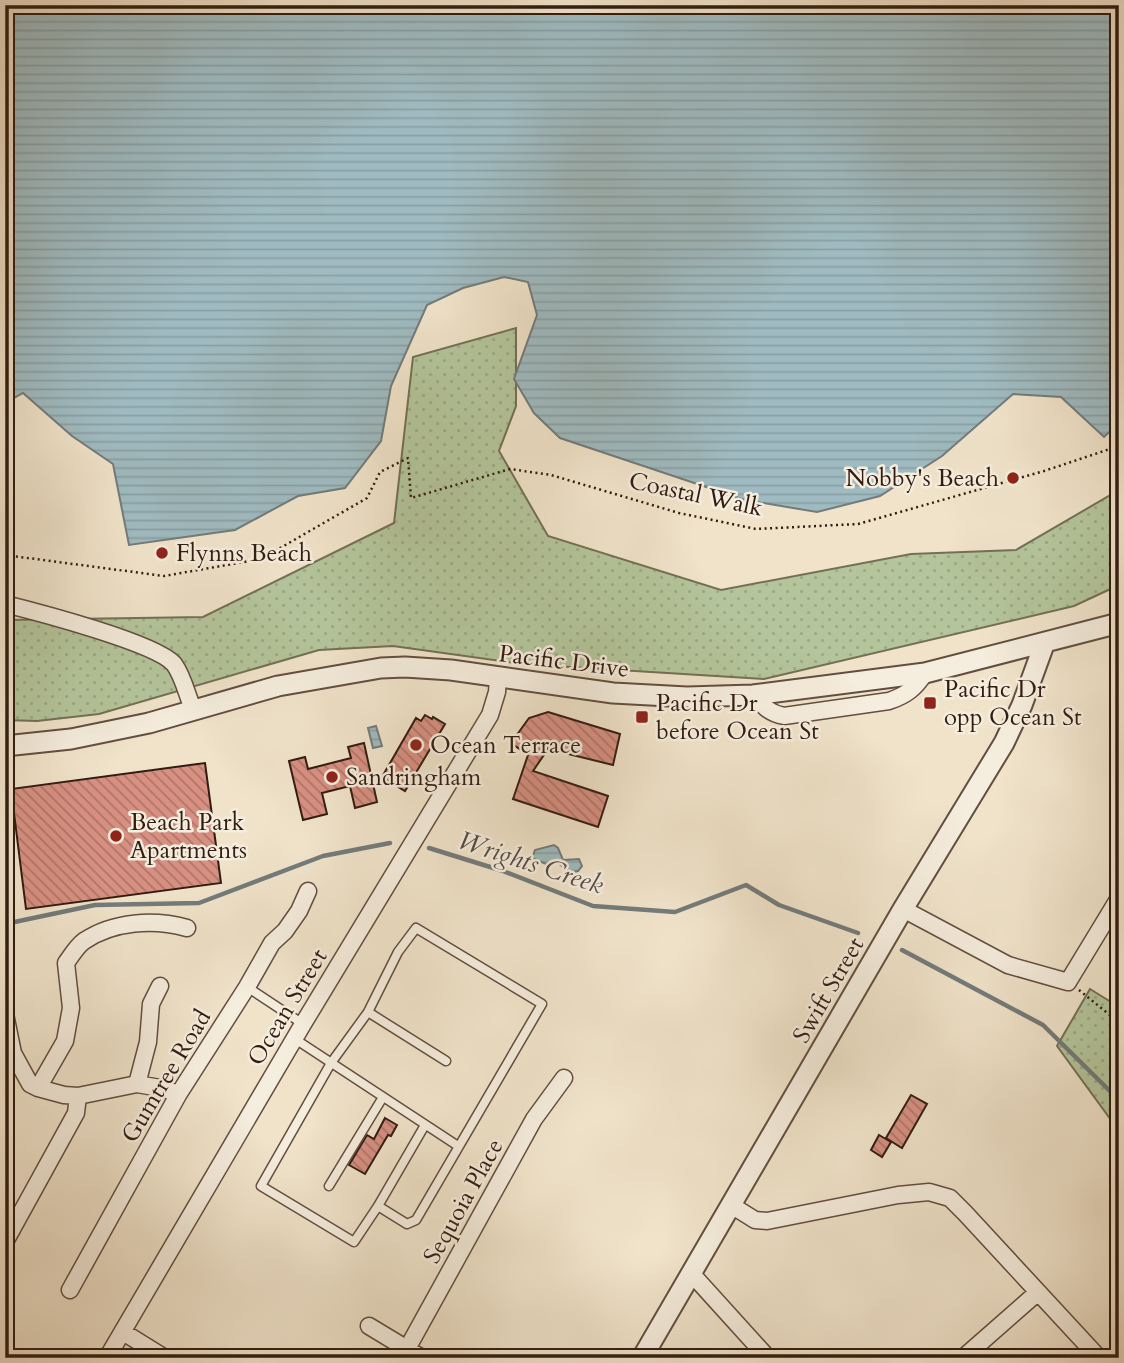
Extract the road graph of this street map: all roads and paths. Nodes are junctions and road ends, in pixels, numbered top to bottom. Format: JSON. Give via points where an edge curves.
{"nodes":[{"id":1,"x":1119,"y":446,"type":"edge"},
{"id":2,"x":5,"y":555,"type":"edge"},
{"id":3,"x":5,"y":604,"type":"edge"},
{"id":4,"x":1119,"y":623,"type":"edge"},
{"id":5,"x":1045,"y":642,"type":"junction"},
{"id":6,"x":498,"y":678,"type":"junction"},
{"id":7,"x":193,"y":709,"type":"junction"},
{"id":8,"x":5,"y":746,"type":"edge"},
{"id":9,"x":308,"y":891,"type":"dead end"},
{"id":10,"x":1119,"y":898,"type":"edge"},
{"id":11,"x":903,"y":909,"type":"junction"},
{"id":12,"x":187,"y":928,"type":"dead end"},
{"id":13,"x":1068,"y":982,"type":"junction"},
{"id":14,"x":160,"y":986,"type":"dead end"},
{"id":15,"x":247,"y":987,"type":"junction"},
{"id":16,"x":368,"y":1012,"type":"junction"},
{"id":17,"x":5,"y":1014,"type":"edge"},
{"id":18,"x":1111,"y":1016,"type":"dead end"},
{"id":19,"x":299,"y":1031,"type":"junction"},
{"id":20,"x":446,"y":1061,"type":"dead end"},
{"id":21,"x":331,"y":1063,"type":"junction"},
{"id":22,"x":564,"y":1078,"type":"dead end"},
{"id":23,"x":137,"y":1084,"type":"junction"},
{"id":24,"x":38,"y":1088,"type":"junction"},
{"id":25,"x":178,"y":1095,"type":"junction"},
{"id":26,"x":78,"y":1096,"type":"junction"},
{"id":27,"x":383,"y":1097,"type":"junction"},
{"id":28,"x":425,"y":1125,"type":"junction"},
{"id":29,"x":458,"y":1146,"type":"junction"},
{"id":30,"x":329,"y":1186,"type":"dead end"},
{"id":31,"x":731,"y":1205,"type":"junction"},
{"id":32,"x":378,"y":1206,"type":"junction"},
{"id":33,"x":5,"y":1242,"type":"edge"},
{"id":34,"x":691,"y":1273,"type":"junction"},
{"id":35,"x":70,"y":1290,"type":"dead end"},
{"id":36,"x":1038,"y":1292,"type":"junction"},
{"id":37,"x":369,"y":1326,"type":"dead end"},
{"id":38,"x":123,"y":1332,"type":"junction"},
{"id":39,"x":407,"y":1349,"type":"junction"},
{"id":40,"x":107,"y":1358,"type":"edge"},
{"id":41,"x":165,"y":1358,"type":"edge"},
{"id":42,"x":422,"y":1358,"type":"edge"},
{"id":43,"x":642,"y":1358,"type":"edge"},
{"id":44,"x":768,"y":1358,"type":"edge"},
{"id":45,"x":963,"y":1358,"type":"edge"},
{"id":46,"x":1099,"y":1358,"type":"edge"}],
"edges":[{"from":1,"to":2,"type":"path","name":"Coastal Walk","via":[[858,524],[756,529],[679,513],[551,475],[510,469],[411,498],[408,458],[380,472],[367,498],[261,559],[164,576]]},
{"from":3,"to":7,"type":"street","via":[[159,653],[178,672]]},
{"from":4,"to":5,"type":"street","name":"Pacific Drive"},
{"from":5,"to":6,"type":"street","name":"Pacific Drive","via":[[925,673],[753,695],[613,693]]},
{"from":5,"to":11,"type":"street","name":"Swift Street","via":[[1009,734]]},
{"from":6,"to":7,"type":"street","name":"Pacific Drive","via":[[451,670],[381,668],[278,686]]},
{"from":6,"to":19,"type":"street","name":"Ocean Street","via":[[490,715]]},
{"from":7,"to":8,"type":"street","name":"Pacific Drive","via":[[71,739]]},
{"from":9,"to":15,"type":"street","name":"Gumtree Road"},
{"from":10,"to":13,"type":"street"},
{"from":11,"to":13,"type":"street","via":[[1008,965]]},
{"from":11,"to":31,"type":"street","name":"Swift Street"},
{"from":12,"to":24,"type":"street","via":[[166,922],[135,923],[82,942],[66,963],[71,1008],[65,1041]]},
{"from":13,"to":18,"type":"path"},
{"from":14,"to":23,"type":"street","via":[[151,1004],[148,1042]]},
{"from":15,"to":19,"type":"lane"},
{"from":15,"to":25,"type":"street","name":"Gumtree Road"},
{"from":16,"to":20,"type":"lane"},
{"from":16,"to":21,"type":"lane"},
{"from":16,"to":29,"type":"lane","via":[[398,952],[416,928],[541,1004]]},
{"from":17,"to":24,"type":"street","via":[[13,1054],[30,1084]]},
{"from":19,"to":21,"type":"lane"},
{"from":19,"to":38,"type":"street","name":"Ocean Street"},
{"from":21,"to":27,"type":"lane"},
{"from":21,"to":32,"type":"lane","via":[[261,1186],[354,1242]]},
{"from":22,"to":39,"type":"street","name":"Sequoia Place","via":[[534,1119]]},
{"from":23,"to":25,"type":"street"},
{"from":23,"to":26,"type":"street"},
{"from":24,"to":26,"type":"street"},
{"from":25,"to":35,"type":"street","name":"Gumtree Road"},
{"from":26,"to":33,"type":"street","via":[[76,1113]]},
{"from":27,"to":28,"type":"lane"},
{"from":27,"to":30,"type":"lane"},
{"from":28,"to":29,"type":"lane"},
{"from":28,"to":32,"type":"lane"},
{"from":29,"to":32,"type":"lane","via":[[416,1220],[407,1224]]},
{"from":31,"to":34,"type":"street","name":"Swift Street"},
{"from":31,"to":36,"type":"street","via":[[755,1220],[766,1221],[898,1195],[940,1194],[950,1198]]},
{"from":34,"to":43,"type":"street","name":"Swift Street"},
{"from":34,"to":44,"type":"street"},
{"from":36,"to":45,"type":"street"},
{"from":36,"to":46,"type":"street"},
{"from":37,"to":39,"type":"street"},
{"from":38,"to":40,"type":"street","name":"Ocean Street"},
{"from":38,"to":41,"type":"street"},
{"from":39,"to":42,"type":"street"}]}
